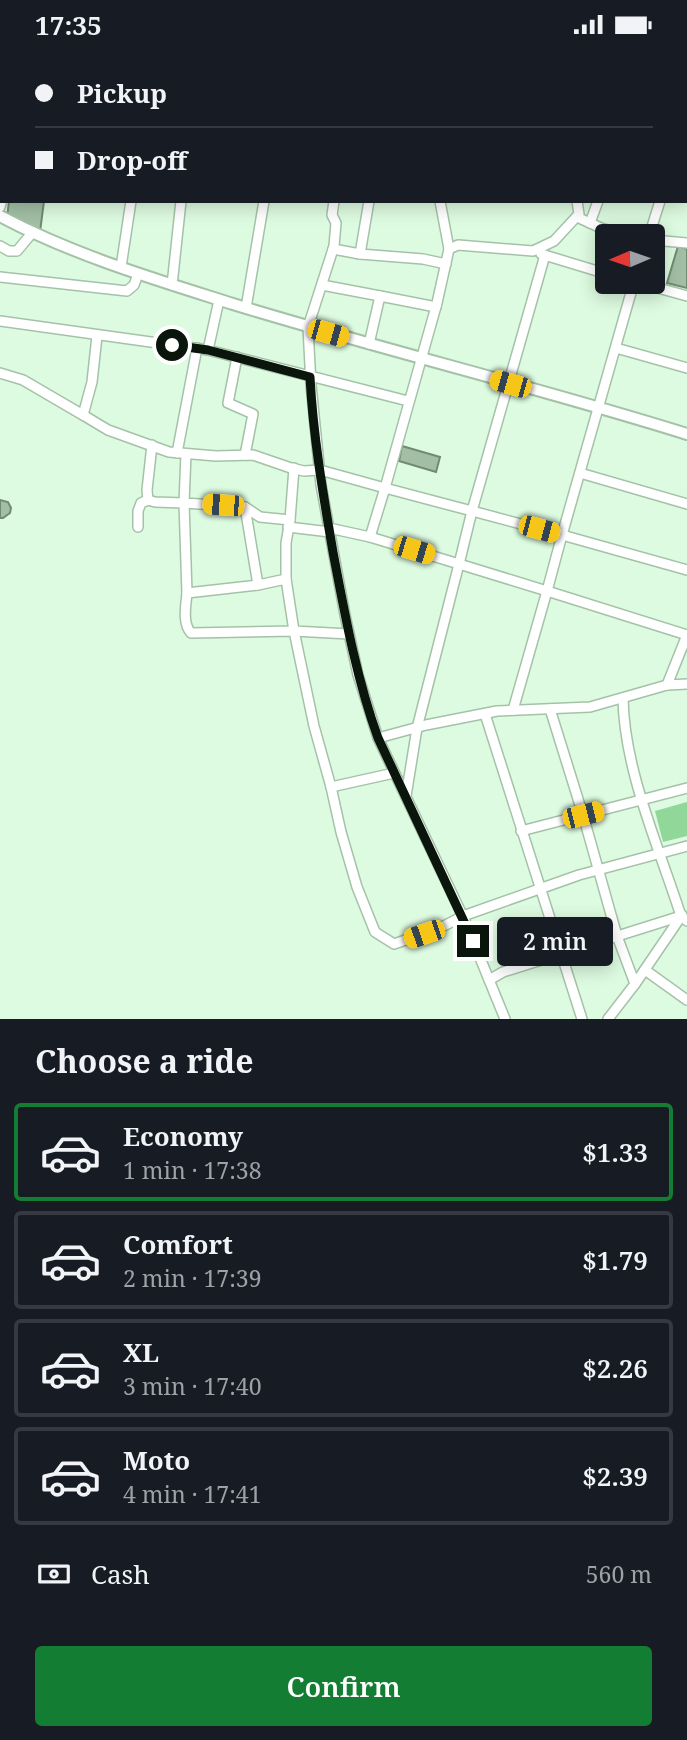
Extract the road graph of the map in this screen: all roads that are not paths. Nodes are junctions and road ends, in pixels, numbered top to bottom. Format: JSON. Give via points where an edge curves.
{"nodes":[{"id":1,"x":131,"y":203,"type":"edge"},
{"id":2,"x":181,"y":203,"type":"edge"},
{"id":3,"x":264,"y":203,"type":"edge"},
{"id":4,"x":334,"y":203,"type":"edge"},
{"id":5,"x":369,"y":203,"type":"edge"},
{"id":6,"x":440,"y":203,"type":"edge"},
{"id":7,"x":577,"y":203,"type":"edge"},
{"id":8,"x":597,"y":203,"type":"edge"},
{"id":9,"x":659,"y":203,"type":"edge"},
{"id":10,"x":0,"y":216,"type":"edge"},
{"id":11,"x":577,"y":217,"type":"junction"},
{"id":12,"x":590,"y":223,"type":"junction"},
{"id":13,"x":653,"y":224,"type":"edge"},
{"id":14,"x":595,"y":225,"type":"edge"},
{"id":15,"x":32,"y":233,"type":"junction"},
{"id":16,"x":665,"y":241,"type":"edge"},
{"id":17,"x":687,"y":243,"type":"edge"},
{"id":18,"x":0,"y":246,"type":"edge"},
{"id":19,"x":333,"y":249,"type":"junction"},
{"id":20,"x":449,"y":249,"type":"junction"},
{"id":21,"x":533,"y":251,"type":"junction"},
{"id":22,"x":360,"y":254,"type":"junction"},
{"id":23,"x":545,"y":255,"type":"junction"},
{"id":24,"x":446,"y":264,"type":"junction"},
{"id":25,"x":121,"y":267,"type":"junction"},
{"id":26,"x":595,"y":270,"type":"edge"},
{"id":27,"x":138,"y":274,"type":"junction"},
{"id":28,"x":0,"y":277,"type":"edge"},
{"id":29,"x":172,"y":285,"type":"junction"},
{"id":30,"x":322,"y":285,"type":"junction"},
{"id":31,"x":665,"y":290,"type":"edge"},
{"id":32,"x":632,"y":294,"type":"edge"},
{"id":33,"x":380,"y":296,"type":"junction"},
{"id":34,"x":687,"y":296,"type":"edge"},
{"id":35,"x":219,"y":300,"type":"junction"},
{"id":36,"x":436,"y":307,"type":"junction"},
{"id":37,"x":246,"y":308,"type":"junction"},
{"id":38,"x":0,"y":321,"type":"edge"},
{"id":39,"x":308,"y":327,"type":"junction"},
{"id":40,"x":97,"y":336,"type":"junction"},
{"id":41,"x":369,"y":344,"type":"junction"},
{"id":42,"x":197,"y":348,"type":"junction"},
{"id":43,"x":617,"y":348,"type":"junction"},
{"id":44,"x":208,"y":350,"type":"junction"},
{"id":45,"x":237,"y":358,"type":"junction"},
{"id":46,"x":420,"y":359,"type":"junction"},
{"id":47,"x":687,"y":368,"type":"edge"},
{"id":48,"x":0,"y":373,"type":"edge"},
{"id":49,"x":310,"y":377,"type":"junction"},
{"id":50,"x":510,"y":384,"type":"junction"},
{"id":51,"x":408,"y":401,"type":"junction"},
{"id":52,"x":600,"y":409,"type":"junction"},
{"id":53,"x":83,"y":415,"type":"junction"},
{"id":54,"x":687,"y":434,"type":"edge"},
{"id":55,"x":152,"y":445,"type":"junction"},
{"id":56,"x":181,"y":454,"type":"junction"},
{"id":57,"x":245,"y":455,"type":"junction"},
{"id":58,"x":294,"y":468,"type":"junction"},
{"id":59,"x":320,"y":470,"type":"junction"},
{"id":60,"x":580,"y":473,"type":"junction"},
{"id":61,"x":385,"y":488,"type":"junction"},
{"id":62,"x":149,"y":500,"type":"junction"},
{"id":63,"x":184,"y":503,"type":"junction"},
{"id":64,"x":687,"y":504,"type":"edge"},
{"id":65,"x":245,"y":506,"type":"junction"},
{"id":66,"x":472,"y":511,"type":"junction"},
{"id":67,"x":289,"y":523,"type":"junction"},
{"id":68,"x":138,"y":527,"type":"dead end"},
{"id":69,"x":329,"y":530,"type":"junction"},
{"id":70,"x":562,"y":535,"type":"junction"},
{"id":71,"x":370,"y":537,"type":"junction"},
{"id":72,"x":458,"y":564,"type":"junction"},
{"id":73,"x":687,"y":570,"type":"edge"},
{"id":74,"x":286,"y":579,"type":"junction"},
{"id":75,"x":258,"y":585,"type":"junction"},
{"id":76,"x":547,"y":591,"type":"junction"},
{"id":77,"x":187,"y":593,"type":"junction"},
{"id":78,"x":295,"y":631,"type":"junction"},
{"id":79,"x":349,"y":633,"type":"junction"},
{"id":80,"x":687,"y":635,"type":"edge"},
{"id":81,"x":687,"y":684,"type":"edge"},
{"id":82,"x":667,"y":685,"type":"junction"},
{"id":83,"x":623,"y":698,"type":"junction"},
{"id":84,"x":550,"y":709,"type":"junction"},
{"id":85,"x":513,"y":711,"type":"junction"},
{"id":86,"x":485,"y":714,"type":"junction"},
{"id":87,"x":417,"y":727,"type":"junction"},
{"id":88,"x":378,"y":738,"type":"junction"},
{"id":89,"x":394,"y":773,"type":"junction"},
{"id":90,"x":331,"y":787,"type":"junction"},
{"id":91,"x":687,"y":788,"type":"edge"},
{"id":92,"x":406,"y":796,"type":"junction"},
{"id":93,"x":643,"y":800,"type":"junction"},
{"id":94,"x":583,"y":815,"type":"junction"},
{"id":95,"x":521,"y":831,"type":"junction"},
{"id":96,"x":687,"y":846,"type":"edge"},
{"id":97,"x":661,"y":853,"type":"junction"},
{"id":98,"x":598,"y":870,"type":"junction"},
{"id":99,"x":540,"y":889,"type":"junction"},
{"id":100,"x":463,"y":916,"type":"junction"},
{"id":101,"x":685,"y":917,"type":"edge"},
{"id":102,"x":617,"y":936,"type":"junction"},
{"id":103,"x":560,"y":954,"type":"junction"},
{"id":104,"x":645,"y":970,"type":"junction"},
{"id":105,"x":489,"y":980,"type":"junction"},
{"id":106,"x":635,"y":984,"type":"junction"},
{"id":107,"x":687,"y":1000,"type":"edge"},
{"id":108,"x":505,"y":1019,"type":"edge"},
{"id":109,"x":582,"y":1019,"type":"edge"},
{"id":110,"x":608,"y":1019,"type":"edge"}],
"edges":[{"from":1,"to":25,"type":"street"},
{"from":2,"to":29,"type":"street"},
{"from":3,"to":37,"type":"street"},
{"from":4,"to":19,"type":"street"},
{"from":5,"to":22,"type":"street"},
{"from":6,"to":20,"type":"street"},
{"from":7,"to":11,"type":"street"},
{"from":8,"to":12,"type":"street"},
{"from":9,"to":13,"type":"street"},
{"from":10,"to":15,"type":"main road"},
{"from":11,"to":12,"type":"street"},
{"from":11,"to":21,"type":"street","via":[[554,241]]},
{"from":12,"to":14,"type":"street"},
{"from":15,"to":18,"type":"street","via":[[18,251]]},
{"from":15,"to":25,"type":"main road"},
{"from":16,"to":17,"type":"street"},
{"from":19,"to":22,"type":"street"},
{"from":19,"to":30,"type":"street"},
{"from":20,"to":21,"type":"street","via":[[458,245]]},
{"from":20,"to":24,"type":"street"},
{"from":21,"to":23,"type":"street"},
{"from":22,"to":24,"type":"street"},
{"from":23,"to":26,"type":"street"},
{"from":23,"to":50,"type":"street"},
{"from":24,"to":36,"type":"street"},
{"from":25,"to":27,"type":"main road"},
{"from":27,"to":28,"type":"street","via":[[127,291]]},
{"from":27,"to":29,"type":"main road"},
{"from":29,"to":35,"type":"main road"},
{"from":30,"to":33,"type":"street"},
{"from":30,"to":39,"type":"street"},
{"from":31,"to":34,"type":"street"},
{"from":32,"to":43,"type":"street"},
{"from":33,"to":36,"type":"street"},
{"from":33,"to":41,"type":"street"},
{"from":35,"to":37,"type":"main road"},
{"from":35,"to":44,"type":"street"},
{"from":36,"to":46,"type":"street"},
{"from":37,"to":39,"type":"main road"},
{"from":38,"to":40,"type":"street"},
{"from":39,"to":41,"type":"main road"},
{"from":39,"to":49,"type":"street"},
{"from":40,"to":42,"type":"street"},
{"from":40,"to":53,"type":"street"},
{"from":41,"to":46,"type":"main road"},
{"from":42,"to":44,"type":"street"},
{"from":42,"to":56,"type":"street"},
{"from":43,"to":47,"type":"street"},
{"from":43,"to":52,"type":"street"},
{"from":44,"to":45,"type":"street"},
{"from":45,"to":49,"type":"street"},
{"from":45,"to":57,"type":"street","via":[[228,403],[253,414]]},
{"from":46,"to":50,"type":"main road"},
{"from":46,"to":51,"type":"street"},
{"from":48,"to":53,"type":"street","via":[[23,380]]},
{"from":49,"to":51,"type":"street"},
{"from":49,"to":59,"type":"street"},
{"from":50,"to":52,"type":"main road"},
{"from":50,"to":66,"type":"street"},
{"from":51,"to":61,"type":"street"},
{"from":52,"to":54,"type":"main road"},
{"from":52,"to":60,"type":"street"},
{"from":53,"to":55,"type":"street","via":[[108,430]]},
{"from":55,"to":56,"type":"street"},
{"from":55,"to":62,"type":"street"},
{"from":56,"to":57,"type":"street"},
{"from":56,"to":63,"type":"street"},
{"from":57,"to":58,"type":"street"},
{"from":58,"to":59,"type":"street"},
{"from":58,"to":67,"type":"street"},
{"from":59,"to":61,"type":"street"},
{"from":59,"to":69,"type":"street"},
{"from":60,"to":64,"type":"street"},
{"from":60,"to":70,"type":"street"},
{"from":61,"to":66,"type":"street"},
{"from":61,"to":71,"type":"street"},
{"from":62,"to":63,"type":"street"},
{"from":62,"to":68,"type":"street","via":[[141,503]]},
{"from":63,"to":65,"type":"street"},
{"from":63,"to":77,"type":"street"},
{"from":65,"to":67,"type":"street","via":[[260,517]]},
{"from":65,"to":75,"type":"street"},
{"from":66,"to":70,"type":"street"},
{"from":66,"to":72,"type":"street"},
{"from":67,"to":69,"type":"street"},
{"from":67,"to":74,"type":"street"},
{"from":69,"to":71,"type":"street"},
{"from":69,"to":79,"type":"street"},
{"from":70,"to":73,"type":"street"},
{"from":70,"to":76,"type":"street"},
{"from":71,"to":72,"type":"street"},
{"from":72,"to":76,"type":"street"},
{"from":72,"to":87,"type":"street"},
{"from":74,"to":75,"type":"street"},
{"from":74,"to":78,"type":"street"},
{"from":75,"to":77,"type":"street"},
{"from":76,"to":80,"type":"street"},
{"from":76,"to":85,"type":"street"},
{"from":77,"to":78,"type":"street","via":[[185,617],[191,632]]},
{"from":78,"to":79,"type":"street"},
{"from":78,"to":90,"type":"street"},
{"from":79,"to":88,"type":"street"},
{"from":80,"to":82,"type":"street"},
{"from":81,"to":82,"type":"street"},
{"from":82,"to":83,"type":"street"},
{"from":83,"to":84,"type":"street","via":[[590,707]]},
{"from":83,"to":93,"type":"street","via":[[632,769]]},
{"from":84,"to":85,"type":"street"},
{"from":84,"to":94,"type":"street"},
{"from":85,"to":86,"type":"street"},
{"from":86,"to":87,"type":"street"},
{"from":86,"to":95,"type":"street"},
{"from":87,"to":88,"type":"street"},
{"from":87,"to":92,"type":"street"},
{"from":88,"to":89,"type":"street"},
{"from":89,"to":90,"type":"street"},
{"from":89,"to":92,"type":"street"},
{"from":90,"to":100,"type":"street","via":[[357,887],[375,932],[394,944]]},
{"from":91,"to":93,"type":"street"},
{"from":92,"to":100,"type":"street"},
{"from":93,"to":94,"type":"street"},
{"from":93,"to":97,"type":"street"},
{"from":94,"to":95,"type":"street"},
{"from":94,"to":98,"type":"street"},
{"from":95,"to":99,"type":"street"},
{"from":96,"to":97,"type":"street"},
{"from":97,"to":98,"type":"street"},
{"from":97,"to":101,"type":"street"},
{"from":98,"to":99,"type":"street"},
{"from":98,"to":102,"type":"street"},
{"from":99,"to":100,"type":"street"},
{"from":99,"to":103,"type":"street"},
{"from":100,"to":105,"type":"street"},
{"from":101,"to":102,"type":"street"},
{"from":101,"to":104,"type":"street"},
{"from":102,"to":103,"type":"street"},
{"from":102,"to":106,"type":"street"},
{"from":103,"to":105,"type":"street"},
{"from":103,"to":109,"type":"street"},
{"from":104,"to":106,"type":"street"},
{"from":104,"to":107,"type":"street"},
{"from":105,"to":108,"type":"street"},
{"from":106,"to":110,"type":"street"}]}
